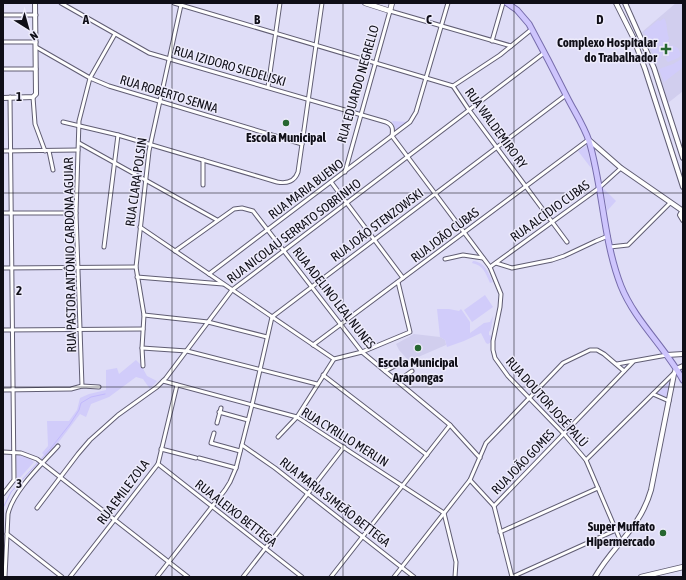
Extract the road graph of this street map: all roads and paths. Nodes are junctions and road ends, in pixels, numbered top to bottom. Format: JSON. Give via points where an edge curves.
{"nodes":[{"id":1,"x":35,"y":3,"type":"edge"},
{"id":2,"x":60,"y":3,"type":"edge"},
{"id":3,"x":174,"y":3,"type":"edge"},
{"id":4,"x":280,"y":3,"type":"edge"},
{"id":5,"x":322,"y":3,"type":"edge"},
{"id":6,"x":365,"y":3,"type":"edge"},
{"id":7,"x":392,"y":3,"type":"edge"},
{"id":8,"x":448,"y":3,"type":"edge"},
{"id":9,"x":503,"y":3,"type":"edge"},
{"id":10,"x":507,"y":3,"type":"edge"},
{"id":11,"x":616,"y":3,"type":"edge"},
{"id":12,"x":625,"y":3,"type":"edge"},
{"id":13,"x":181,"y":4,"type":"edge"},
{"id":14,"x":390,"y":11,"type":"junction"},
{"id":15,"x":3,"y":15,"type":"edge"},
{"id":16,"x":36,"y":15,"type":"junction"},
{"id":17,"x":441,"y":26,"type":"junction"},
{"id":18,"x":532,"y":29,"type":"junction"},
{"id":19,"x":276,"y":33,"type":"junction"},
{"id":20,"x":115,"y":34,"type":"junction"},
{"id":21,"x":492,"y":41,"type":"junction"},
{"id":22,"x":3,"y":42,"type":"edge"},
{"id":23,"x":36,"y":42,"type":"junction"},
{"id":24,"x":316,"y":45,"type":"junction"},
{"id":25,"x":511,"y":46,"type":"junction"},
{"id":26,"x":36,"y":47,"type":"junction"},
{"id":27,"x":544,"y":53,"type":"junction"},
{"id":28,"x":169,"y":59,"type":"junction"},
{"id":29,"x":376,"y":63,"type":"junction"},
{"id":30,"x":3,"y":69,"type":"edge"},
{"id":31,"x":36,"y":69,"type":"junction"},
{"id":32,"x":90,"y":78,"type":"junction"},
{"id":33,"x":426,"y":78,"type":"junction"},
{"id":34,"x":453,"y":86,"type":"junction"},
{"id":35,"x":268,"y":88,"type":"junction"},
{"id":36,"x":566,"y":95,"type":"junction"},
{"id":37,"x":10,"y":97,"type":"junction"},
{"id":38,"x":33,"y":97,"type":"junction"},
{"id":39,"x":3,"y":98,"type":"edge"},
{"id":40,"x":308,"y":99,"type":"junction"},
{"id":41,"x":160,"y":102,"type":"junction"},
{"id":42,"x":469,"y":110,"type":"junction"},
{"id":43,"x":361,"y":114,"type":"junction"},
{"id":44,"x":63,"y":122,"type":"dead end"},
{"id":45,"x":79,"y":125,"type":"junction"},
{"id":46,"x":118,"y":135,"type":"junction"},
{"id":47,"x":392,"y":136,"type":"junction"},
{"id":48,"x":588,"y":140,"type":"junction"},
{"id":49,"x":79,"y":143,"type":"junction"},
{"id":50,"x":150,"y":144,"type":"junction"},
{"id":51,"x":302,"y":144,"type":"junction"},
{"id":52,"x":496,"y":147,"type":"junction"},
{"id":53,"x":78,"y":150,"type":"junction"},
{"id":54,"x":3,"y":151,"type":"edge"},
{"id":55,"x":10,"y":151,"type":"junction"},
{"id":56,"x":47,"y":151,"type":"junction"},
{"id":57,"x":408,"y":156,"type":"junction"},
{"id":58,"x":683,"y":158,"type":"edge"},
{"id":59,"x":203,"y":160,"type":"junction"},
{"id":60,"x":114,"y":163,"type":"junction"},
{"id":61,"x":683,"y":166,"type":"edge"},
{"id":62,"x":621,"y":168,"type":"junction"},
{"id":63,"x":54,"y":170,"type":"dead end"},
{"id":64,"x":678,"y":170,"type":"junction"},
{"id":65,"x":345,"y":172,"type":"junction"},
{"id":66,"x":146,"y":180,"type":"junction"},
{"id":67,"x":331,"y":182,"type":"junction"},
{"id":68,"x":203,"y":185,"type":"dead end"},
{"id":69,"x":526,"y":187,"type":"junction"},
{"id":70,"x":683,"y":187,"type":"edge"},
{"id":71,"x":599,"y":188,"type":"junction"},
{"id":72,"x":435,"y":194,"type":"junction"},
{"id":73,"x":346,"y":203,"type":"junction"},
{"id":74,"x":670,"y":203,"type":"junction"},
{"id":75,"x":683,"y":211,"type":"edge"},
{"id":76,"x":11,"y":213,"type":"junction"},
{"id":77,"x":76,"y":213,"type":"junction"},
{"id":78,"x":3,"y":214,"type":"edge"},
{"id":79,"x":217,"y":220,"type":"junction"},
{"id":80,"x":683,"y":220,"type":"edge"},
{"id":81,"x":552,"y":222,"type":"junction"},
{"id":82,"x":140,"y":227,"type":"junction"},
{"id":83,"x":268,"y":230,"type":"junction"},
{"id":84,"x":464,"y":233,"type":"junction"},
{"id":85,"x":608,"y":236,"type":"junction"},
{"id":86,"x":374,"y":240,"type":"junction"},
{"id":87,"x":567,"y":242,"type":"dead end"},
{"id":88,"x":104,"y":247,"type":"dead end"},
{"id":89,"x":610,"y":247,"type":"junction"},
{"id":90,"x":284,"y":250,"type":"junction"},
{"id":91,"x":175,"y":251,"type":"junction"},
{"id":92,"x":483,"y":258,"type":"junction"},
{"id":93,"x":445,"y":259,"type":"dead end"},
{"id":94,"x":496,"y":263,"type":"junction"},
{"id":95,"x":79,"y":267,"type":"junction"},
{"id":96,"x":136,"y":267,"type":"junction"},
{"id":97,"x":490,"y":267,"type":"junction"},
{"id":98,"x":3,"y":268,"type":"edge"},
{"id":99,"x":12,"y":268,"type":"junction"},
{"id":100,"x":209,"y":274,"type":"junction"},
{"id":101,"x":138,"y":277,"type":"junction"},
{"id":102,"x":403,"y":278,"type":"junction"},
{"id":103,"x":398,"y":282,"type":"junction"},
{"id":104,"x":224,"y":284,"type":"junction"},
{"id":105,"x":312,"y":286,"type":"junction"},
{"id":106,"x":232,"y":290,"type":"junction"},
{"id":107,"x":144,"y":315,"type":"junction"},
{"id":108,"x":272,"y":317,"type":"junction"},
{"id":109,"x":208,"y":322,"type":"junction"},
{"id":110,"x":341,"y":324,"type":"junction"},
{"id":111,"x":143,"y":329,"type":"junction"},
{"id":112,"x":3,"y":330,"type":"edge"},
{"id":113,"x":13,"y":330,"type":"junction"},
{"id":114,"x":81,"y":330,"type":"junction"},
{"id":115,"x":267,"y":337,"type":"junction"},
{"id":116,"x":313,"y":345,"type":"junction"},
{"id":117,"x":142,"y":348,"type":"junction"},
{"id":118,"x":187,"y":351,"type":"junction"},
{"id":119,"x":362,"y":352,"type":"junction"},
{"id":120,"x":683,"y":354,"type":"edge"},
{"id":121,"x":667,"y":355,"type":"junction"},
{"id":122,"x":334,"y":359,"type":"junction"},
{"id":123,"x":403,"y":362,"type":"dead end"},
{"id":124,"x":633,"y":362,"type":"junction"},
{"id":125,"x":617,"y":364,"type":"junction"},
{"id":126,"x":143,"y":366,"type":"dead end"},
{"id":127,"x":683,"y":366,"type":"edge"},
{"id":128,"x":260,"y":369,"type":"junction"},
{"id":129,"x":386,"y":371,"type":"junction"},
{"id":130,"x":412,"y":371,"type":"dead end"},
{"id":131,"x":624,"y":371,"type":"junction"},
{"id":132,"x":675,"y":371,"type":"junction"},
{"id":133,"x":323,"y":375,"type":"junction"},
{"id":134,"x":683,"y":380,"type":"edge"},
{"id":135,"x":398,"y":381,"type":"junction"},
{"id":136,"x":163,"y":382,"type":"junction"},
{"id":137,"x":318,"y":384,"type":"junction"},
{"id":138,"x":177,"y":385,"type":"junction"},
{"id":139,"x":82,"y":386,"type":"junction"},
{"id":140,"x":99,"y":387,"type":"dead end"},
{"id":141,"x":3,"y":390,"type":"edge"},
{"id":142,"x":13,"y":390,"type":"junction"},
{"id":143,"x":653,"y":394,"type":"junction"},
{"id":144,"x":529,"y":398,"type":"junction"},
{"id":145,"x":668,"y":401,"type":"junction"},
{"id":146,"x":252,"y":405,"type":"junction"},
{"id":147,"x":221,"y":408,"type":"dead end"},
{"id":148,"x":219,"y":412,"type":"junction"},
{"id":149,"x":296,"y":417,"type":"junction"},
{"id":150,"x":248,"y":420,"type":"junction"},
{"id":151,"x":216,"y":423,"type":"dead end"},
{"id":152,"x":450,"y":425,"type":"junction"},
{"id":153,"x":214,"y":433,"type":"dead end"},
{"id":154,"x":564,"y":434,"type":"junction"},
{"id":155,"x":278,"y":437,"type":"dead end"},
{"id":156,"x":242,"y":445,"type":"junction"},
{"id":157,"x":58,"y":446,"type":"dead end"},
{"id":158,"x":344,"y":447,"type":"junction"},
{"id":159,"x":161,"y":448,"type":"junction"},
{"id":160,"x":240,"y":451,"type":"junction"},
{"id":161,"x":3,"y":452,"type":"edge"},
{"id":162,"x":14,"y":452,"type":"junction"},
{"id":163,"x":427,"y":455,"type":"junction"},
{"id":164,"x":480,"y":458,"type":"junction"},
{"id":165,"x":586,"y":460,"type":"junction"},
{"id":166,"x":40,"y":461,"type":"junction"},
{"id":167,"x":158,"y":464,"type":"junction"},
{"id":168,"x":236,"y":468,"type":"junction"},
{"id":169,"x":61,"y":478,"type":"junction"},
{"id":170,"x":470,"y":480,"type":"junction"},
{"id":171,"x":403,"y":486,"type":"junction"},
{"id":172,"x":598,"y":488,"type":"junction"},
{"id":173,"x":3,"y":494,"type":"edge"},
{"id":174,"x":308,"y":494,"type":"junction"},
{"id":175,"x":494,"y":506,"type":"junction"},
{"id":176,"x":212,"y":507,"type":"junction"},
{"id":177,"x":38,"y":508,"type":"dead end"},
{"id":178,"x":444,"y":513,"type":"junction"},
{"id":179,"x":114,"y":520,"type":"junction"},
{"id":180,"x":616,"y":530,"type":"junction"},
{"id":181,"x":500,"y":532,"type":"junction"},
{"id":182,"x":7,"y":534,"type":"junction"},
{"id":183,"x":363,"y":537,"type":"junction"},
{"id":184,"x":622,"y":542,"type":"junction"},
{"id":185,"x":265,"y":548,"type":"junction"},
{"id":186,"x":169,"y":562,"type":"junction"},
{"id":187,"x":604,"y":563,"type":"junction"},
{"id":188,"x":402,"y":567,"type":"junction"},
{"id":189,"x":683,"y":567,"type":"edge"},
{"id":190,"x":4,"y":577,"type":"edge"},
{"id":191,"x":62,"y":577,"type":"edge"},
{"id":192,"x":70,"y":577,"type":"edge"},
{"id":193,"x":157,"y":577,"type":"edge"},
{"id":194,"x":188,"y":577,"type":"edge"},
{"id":195,"x":243,"y":577,"type":"edge"},
{"id":196,"x":302,"y":577,"type":"edge"},
{"id":197,"x":331,"y":577,"type":"edge"},
{"id":198,"x":394,"y":577,"type":"edge"},
{"id":199,"x":414,"y":577,"type":"edge"},
{"id":200,"x":455,"y":577,"type":"edge"},
{"id":201,"x":512,"y":577,"type":"edge"},
{"id":202,"x":591,"y":577,"type":"edge"},
{"id":203,"x":595,"y":577,"type":"edge"},
{"id":204,"x":641,"y":577,"type":"edge"}],
"edges":[{"from":1,"to":16,"type":"street"},
{"from":2,"to":20,"type":"street","name":"RUA IZIDORO SIEDELISKI"},
{"from":3,"to":13,"type":"street","name":"RUA WALDEMIRO RY"},
{"from":4,"to":19,"type":"street"},
{"from":5,"to":24,"type":"street"},
{"from":6,"to":14,"type":"main road"},
{"from":7,"to":14,"type":"main road","name":"RUA EDUARDO NEGRELLO"},
{"from":8,"to":17,"type":"street","name":"RUA MARIA BUENO"},
{"from":9,"to":21,"type":"street"},
{"from":10,"to":18,"type":"main road","via":[[522,15]]},
{"from":11,"to":64,"type":"street","via":[[645,69]]},
{"from":12,"to":58,"type":"street","via":[[654,68]]},
{"from":13,"to":19,"type":"street","name":"RUA WALDEMIRO RY"},
{"from":13,"to":28,"type":"street","name":"RUA CLARA POLSIN"},
{"from":14,"to":17,"type":"street"},
{"from":14,"to":29,"type":"street","name":"RUA EDUARDO NEGRELLO"},
{"from":15,"to":16,"type":"street"},
{"from":16,"to":23,"type":"street"},
{"from":17,"to":21,"type":"street"},
{"from":17,"to":33,"type":"street","name":"RUA MARIA BUENO"},
{"from":18,"to":25,"type":"street"},
{"from":18,"to":27,"type":"main road"},
{"from":19,"to":24,"type":"street","name":"RUA WALDEMIRO RY"},
{"from":19,"to":35,"type":"street"},
{"from":20,"to":28,"type":"street","name":"RUA IZIDORO SIEDELISKI","via":[[145,51]]},
{"from":20,"to":32,"type":"street","name":"RUA PASTOR ANTÔNIO CARDONA AGUIAR"},
{"from":21,"to":25,"type":"street"},
{"from":22,"to":23,"type":"street"},
{"from":23,"to":26,"type":"street"},
{"from":24,"to":29,"type":"street","name":"RUA WALDEMIRO RY"},
{"from":24,"to":40,"type":"street"},
{"from":25,"to":34,"type":"street"},
{"from":26,"to":31,"type":"street"},
{"from":26,"to":32,"type":"street","name":"RUA ROBERTO SENNA"},
{"from":27,"to":36,"type":"main road"},
{"from":27,"to":42,"type":"street","name":"RUA NICOLAU SERRATO SOBRINHO"},
{"from":28,"to":35,"type":"street","name":"RUA IZIDORO SIEDELISKI"},
{"from":28,"to":41,"type":"street","name":"RUA CLARA POLSIN"},
{"from":29,"to":33,"type":"street","name":"RUA WALDEMIRO RY"},
{"from":29,"to":43,"type":"street","name":"RUA EDUARDO NEGRELLO"},
{"from":30,"to":31,"type":"street"},
{"from":31,"to":38,"type":"street","via":[[36,94]]},
{"from":32,"to":41,"type":"street","name":"RUA ROBERTO SENNA"},
{"from":32,"to":45,"type":"street","name":"RUA PASTOR ANTÔNIO CARDONA AGUIAR"},
{"from":33,"to":34,"type":"street","name":"RUA WALDEMIRO RY"},
{"from":33,"to":47,"type":"street","name":"RUA MARIA BUENO","via":[[412,119]]},
{"from":34,"to":42,"type":"street","name":"RUA WALDEMIRO RY"},
{"from":35,"to":40,"type":"street","name":"RUA IZIDORO SIEDELISKI"},
{"from":36,"to":48,"type":"main road"},
{"from":36,"to":52,"type":"street","name":"RUA JOÃO STENZOWSKI"},
{"from":37,"to":38,"type":"street"},
{"from":37,"to":39,"type":"street"},
{"from":37,"to":55,"type":"street"},
{"from":38,"to":56,"type":"street","via":[[35,124]]},
{"from":40,"to":43,"type":"street","name":"RUA IZIDORO SIEDELISKI"},
{"from":40,"to":51,"type":"street"},
{"from":41,"to":50,"type":"street","name":"RUA CLARA POLSIN"},
{"from":41,"to":51,"type":"street","name":"RUA ROBERTO SENNA"},
{"from":42,"to":52,"type":"street","name":"RUA WALDEMIRO RY"},
{"from":42,"to":57,"type":"street","name":"RUA NICOLAU SERRATO SOBRINHO"},
{"from":43,"to":47,"type":"street","name":"RUA IZIDORO SIEDELISKI","via":[[389,123],[392,126]]},
{"from":43,"to":65,"type":"street","name":"RUA EDUARDO NEGRELLO"},
{"from":44,"to":45,"type":"street"},
{"from":45,"to":46,"type":"street"},
{"from":45,"to":49,"type":"street","name":"RUA PASTOR ANTÔNIO CARDONA AGUIAR"},
{"from":46,"to":50,"type":"street"},
{"from":46,"to":60,"type":"street"},
{"from":47,"to":57,"type":"street","name":"RUA DOUTOR JOSÉ PALÚ"},
{"from":47,"to":65,"type":"street","name":"RUA MARIA BUENO"},
{"from":48,"to":62,"type":"street"},
{"from":48,"to":69,"type":"street","name":"RUA JOÃO CUBAS"},
{"from":48,"to":71,"type":"main road"},
{"from":49,"to":53,"type":"street","name":"RUA PASTOR ANTÔNIO CARDONA AGUIAR"},
{"from":49,"to":60,"type":"street"},
{"from":50,"to":59,"type":"street"},
{"from":50,"to":66,"type":"street","name":"RUA CLARA POLSIN"},
{"from":51,"to":59,"type":"street","via":[[298,172],[290,182],[277,182]]},
{"from":52,"to":69,"type":"street","name":"RUA WALDEMIRO RY"},
{"from":52,"to":72,"type":"street","name":"RUA JOÃO STENZOWSKI"},
{"from":53,"to":56,"type":"street"},
{"from":53,"to":77,"type":"street","name":"RUA PASTOR ANTÔNIO CARDONA AGUIAR"},
{"from":54,"to":55,"type":"street"},
{"from":55,"to":56,"type":"street"},
{"from":55,"to":76,"type":"street"},
{"from":56,"to":63,"type":"street"},
{"from":57,"to":72,"type":"street","name":"RUA DOUTOR JOSÉ PALÚ"},
{"from":57,"to":73,"type":"street","name":"RUA NICOLAU SERRATO SOBRINHO"},
{"from":59,"to":68,"type":"street"},
{"from":60,"to":66,"type":"street"},
{"from":60,"to":88,"type":"street"},
{"from":61,"to":64,"type":"street"},
{"from":62,"to":71,"type":"street","name":"RUA ALCÍDIO CUBAS"},
{"from":62,"to":74,"type":"street"},
{"from":64,"to":70,"type":"street"},
{"from":65,"to":67,"type":"street","name":"RUA MARIA BUENO"},
{"from":66,"to":79,"type":"street"},
{"from":66,"to":82,"type":"street","name":"RUA CLARA POLSIN"},
{"from":67,"to":73,"type":"street"},
{"from":67,"to":83,"type":"street","name":"RUA MARIA BUENO"},
{"from":69,"to":81,"type":"street","name":"RUA WALDEMIRO RY"},
{"from":69,"to":84,"type":"street","name":"RUA JOÃO CUBAS"},
{"from":71,"to":81,"type":"street","name":"RUA ALCÍDIO CUBAS"},
{"from":71,"to":85,"type":"main road"},
{"from":72,"to":84,"type":"street","name":"RUA DOUTOR JOSÉ PALÚ"},
{"from":72,"to":86,"type":"street","name":"RUA JOÃO STENZOWSKI"},
{"from":73,"to":86,"type":"street"},
{"from":73,"to":90,"type":"street","name":"RUA NICOLAU SERRATO SOBRINHO"},
{"from":74,"to":75,"type":"street"},
{"from":74,"to":89,"type":"street","via":[[628,244]]},
{"from":75,"to":80,"type":"street","via":[[680,215]]},
{"from":76,"to":77,"type":"street"},
{"from":76,"to":78,"type":"street"},
{"from":76,"to":99,"type":"street"},
{"from":77,"to":95,"type":"street","name":"RUA PASTOR ANTÔNIO CARDONA AGUIAR"},
{"from":79,"to":83,"type":"street","name":"RUA ADELINO LEAL NUNES","via":[[238,208],[249,209],[257,214]]},
{"from":79,"to":91,"type":"street"},
{"from":81,"to":87,"type":"street","name":"RUA WALDEMIRO RY"},
{"from":81,"to":94,"type":"street","name":"RUA ALCÍDIO CUBAS"},
{"from":82,"to":91,"type":"street"},
{"from":82,"to":96,"type":"street","name":"RUA CLARA POLSIN"},
{"from":83,"to":90,"type":"street","name":"RUA ADELINO LEAL NUNES"},
{"from":83,"to":100,"type":"street","name":"RUA MARIA BUENO"},
{"from":84,"to":92,"type":"street","name":"RUA DOUTOR JOSÉ PALÚ"},
{"from":84,"to":102,"type":"street","name":"RUA JOÃO CUBAS"},
{"from":85,"to":89,"type":"main road"},
{"from":85,"to":94,"type":"street","via":[[552,260],[512,268]]},
{"from":86,"to":102,"type":"street"},
{"from":86,"to":105,"type":"street","name":"RUA JOÃO STENZOWSKI"},
{"from":89,"to":121,"type":"main road","via":[[626,297]]},
{"from":90,"to":105,"type":"street","name":"RUA ADELINO LEAL NUNES"},
{"from":90,"to":106,"type":"street","name":"RUA NICOLAU SERRATO SOBRINHO"},
{"from":91,"to":100,"type":"street"},
{"from":92,"to":93,"type":"street","via":[[463,255]]},
{"from":92,"to":97,"type":"street","name":"RUA DOUTOR JOSÉ PALÚ"},
{"from":94,"to":97,"type":"street","name":"RUA ALCÍDIO CUBAS"},
{"from":95,"to":96,"type":"street"},
{"from":95,"to":99,"type":"street"},
{"from":95,"to":114,"type":"street","name":"RUA PASTOR ANTÔNIO CARDONA AGUIAR"},
{"from":96,"to":101,"type":"street","name":"RUA CLARA POLSIN"},
{"from":97,"to":144,"type":"street","name":"RUA DOUTOR JOSÉ PALÚ","via":[[501,294],[493,341],[494,354],[501,367]]},
{"from":98,"to":99,"type":"street"},
{"from":99,"to":113,"type":"street"},
{"from":100,"to":104,"type":"street"},
{"from":101,"to":104,"type":"street"},
{"from":101,"to":107,"type":"street","name":"RUA CLARA POLSIN"},
{"from":102,"to":103,"type":"street","name":"RUA JOÃO CUBAS"},
{"from":103,"to":110,"type":"street","name":"RUA JOÃO CUBAS"},
{"from":103,"to":119,"type":"street","via":[[410,332]]},
{"from":104,"to":106,"type":"street"},
{"from":105,"to":108,"type":"street","name":"RUA JOÃO STENZOWSKI"},
{"from":105,"to":110,"type":"street","name":"RUA ADELINO LEAL NUNES"},
{"from":106,"to":108,"type":"street"},
{"from":106,"to":109,"type":"street","name":"RUA NICOLAU SERRATO SOBRINHO"},
{"from":107,"to":109,"type":"street"},
{"from":107,"to":111,"type":"street","name":"RUA CLARA POLSIN"},
{"from":108,"to":115,"type":"street"},
{"from":108,"to":116,"type":"street"},
{"from":109,"to":115,"type":"street"},
{"from":109,"to":118,"type":"street","name":"RUA NICOLAU SERRATO SOBRINHO"},
{"from":110,"to":116,"type":"street","name":"RUA JOÃO CUBAS"},
{"from":110,"to":119,"type":"street","name":"RUA ADELINO LEAL NUNES"},
{"from":111,"to":114,"type":"street"},
{"from":111,"to":117,"type":"street","name":"RUA CLARA POLSIN"},
{"from":112,"to":113,"type":"street"},
{"from":113,"to":114,"type":"street"},
{"from":113,"to":142,"type":"street"},
{"from":114,"to":139,"type":"street","name":"RUA PASTOR ANTÔNIO CARDONA AGUIAR"},
{"from":115,"to":128,"type":"street"},
{"from":116,"to":122,"type":"street"},
{"from":117,"to":118,"type":"street"},
{"from":117,"to":126,"type":"street","name":"RUA CLARA POLSIN"},
{"from":118,"to":128,"type":"street"},
{"from":118,"to":136,"type":"street","name":"RUA NICOLAU SERRATO SOBRINHO"},
{"from":119,"to":122,"type":"street"},
{"from":119,"to":129,"type":"street","name":"RUA ADELINO LEAL NUNES"},
{"from":120,"to":121,"type":"street"},
{"from":121,"to":124,"type":"street"},
{"from":121,"to":132,"type":"main road"},
{"from":122,"to":133,"type":"street"},
{"from":123,"to":129,"type":"street"},
{"from":124,"to":125,"type":"street"},
{"from":124,"to":131,"type":"street","name":"RUA JOÃO GOMES"},
{"from":125,"to":131,"type":"street"},
{"from":125,"to":144,"type":"street","via":[[601,352],[587,351],[563,363]]},
{"from":127,"to":132,"type":"street"},
{"from":128,"to":137,"type":"street"},
{"from":128,"to":146,"type":"street"},
{"from":129,"to":135,"type":"street","name":"RUA ADELINO LEAL NUNES"},
{"from":130,"to":135,"type":"street"},
{"from":131,"to":154,"type":"street","name":"RUA JOÃO GOMES"},
{"from":132,"to":134,"type":"main road"},
{"from":132,"to":143,"type":"street"},
{"from":132,"to":145,"type":"street"},
{"from":133,"to":137,"type":"street"},
{"from":133,"to":163,"type":"street"},
{"from":135,"to":152,"type":"street","name":"RUA ADELINO LEAL NUNES"},
{"from":136,"to":138,"type":"street","name":"RUA CYRILLO MERLIN"},
{"from":136,"to":169,"type":"street","name":"RUA NICOLAU SERRATO SOBRINHO","via":[[118,415],[90,440]]},
{"from":137,"to":149,"type":"street"},
{"from":138,"to":146,"type":"street","name":"RUA CYRILLO MERLIN"},
{"from":138,"to":159,"type":"street","name":"RUA EMILE ZOLA"},
{"from":139,"to":140,"type":"street"},
{"from":139,"to":142,"type":"street","via":[[71,389]]},
{"from":141,"to":142,"type":"street"},
{"from":142,"to":162,"type":"street"},
{"from":143,"to":145,"type":"street"},
{"from":143,"to":165,"type":"street"},
{"from":144,"to":154,"type":"street","name":"RUA DOUTOR JOSÉ PALÚ"},
{"from":144,"to":164,"type":"street","via":[[486,444]]},
{"from":145,"to":184,"type":"street","via":[[649,497],[642,514]]},
{"from":146,"to":149,"type":"street","name":"RUA CYRILLO MERLIN"},
{"from":146,"to":150,"type":"street"},
{"from":147,"to":148,"type":"street"},
{"from":148,"to":150,"type":"street"},
{"from":148,"to":151,"type":"street"},
{"from":149,"to":155,"type":"street"},
{"from":149,"to":158,"type":"street","name":"RUA CYRILLO MERLIN"},
{"from":150,"to":156,"type":"street"},
{"from":152,"to":163,"type":"street"},
{"from":152,"to":164,"type":"street","name":"RUA ADELINO LEAL NUNES"},
{"from":153,"to":160,"type":"street","via":[[211,443]]},
{"from":154,"to":165,"type":"street","name":"RUA DOUTOR JOSÉ PALÚ"},
{"from":154,"to":175,"type":"street","name":"RUA JOÃO GOMES"},
{"from":156,"to":160,"type":"street"},
{"from":156,"to":174,"type":"street","name":"RUA MARIA SIMEÃO BETTEGA"},
{"from":157,"to":166,"type":"street"},
{"from":158,"to":171,"type":"street","name":"RUA CYRILLO MERLIN"},
{"from":158,"to":174,"type":"street"},
{"from":159,"to":167,"type":"street","name":"RUA EMILE ZOLA"},
{"from":159,"to":168,"type":"street"},
{"from":160,"to":168,"type":"street"},
{"from":161,"to":162,"type":"street"},
{"from":162,"to":166,"type":"street","via":[[25,453]]},
{"from":162,"to":173,"type":"street","via":[[14,480]]},
{"from":163,"to":171,"type":"street"},
{"from":164,"to":170,"type":"street"},
{"from":165,"to":172,"type":"street","name":"RUA DOUTOR JOSÉ PALÚ"},
{"from":166,"to":169,"type":"street"},
{"from":166,"to":182,"type":"street","via":[[11,505]]},
{"from":167,"to":176,"type":"street","name":"RUA ALEIXO BETTEGA"},
{"from":167,"to":179,"type":"street","name":"RUA EMILE ZOLA"},
{"from":168,"to":176,"type":"street","via":[[228,486]]},
{"from":169,"to":177,"type":"street","name":"RUA NICOLAU SERRATO SOBRINHO"},
{"from":169,"to":179,"type":"street"},
{"from":170,"to":175,"type":"street"},
{"from":170,"to":178,"type":"street"},
{"from":171,"to":178,"type":"street","name":"RUA CYRILLO MERLIN"},
{"from":171,"to":183,"type":"street"},
{"from":172,"to":180,"type":"street","name":"RUA DOUTOR JOSÉ PALÚ"},
{"from":172,"to":181,"type":"street"},
{"from":174,"to":183,"type":"street","name":"RUA MARIA SIMEÃO BETTEGA"},
{"from":174,"to":185,"type":"street"},
{"from":175,"to":181,"type":"street"},
{"from":176,"to":185,"type":"street","name":"RUA ALEIXO BETTEGA"},
{"from":176,"to":186,"type":"street"},
{"from":178,"to":188,"type":"street"},
{"from":178,"to":200,"type":"street","via":[[456,562]]},
{"from":179,"to":186,"type":"street"},
{"from":179,"to":192,"type":"street","name":"RUA EMILE ZOLA"},
{"from":180,"to":184,"type":"street","name":"RUA DOUTOR JOSÉ PALÚ"},
{"from":180,"to":201,"type":"street"},
{"from":181,"to":201,"type":"street"},
{"from":182,"to":190,"type":"street"},
{"from":182,"to":191,"type":"street"},
{"from":183,"to":188,"type":"street","name":"RUA MARIA SIMEÃO BETTEGA"},
{"from":183,"to":197,"type":"street"},
{"from":184,"to":187,"type":"street"},
{"from":185,"to":195,"type":"street"},
{"from":185,"to":196,"type":"street","name":"RUA ALEIXO BETTEGA"},
{"from":186,"to":193,"type":"street"},
{"from":186,"to":194,"type":"street"},
{"from":187,"to":202,"type":"street"},
{"from":187,"to":203,"type":"street"},
{"from":188,"to":198,"type":"street"},
{"from":188,"to":199,"type":"street","name":"RUA MARIA SIMEÃO BETTEGA"},
{"from":189,"to":204,"type":"main road"}]}
